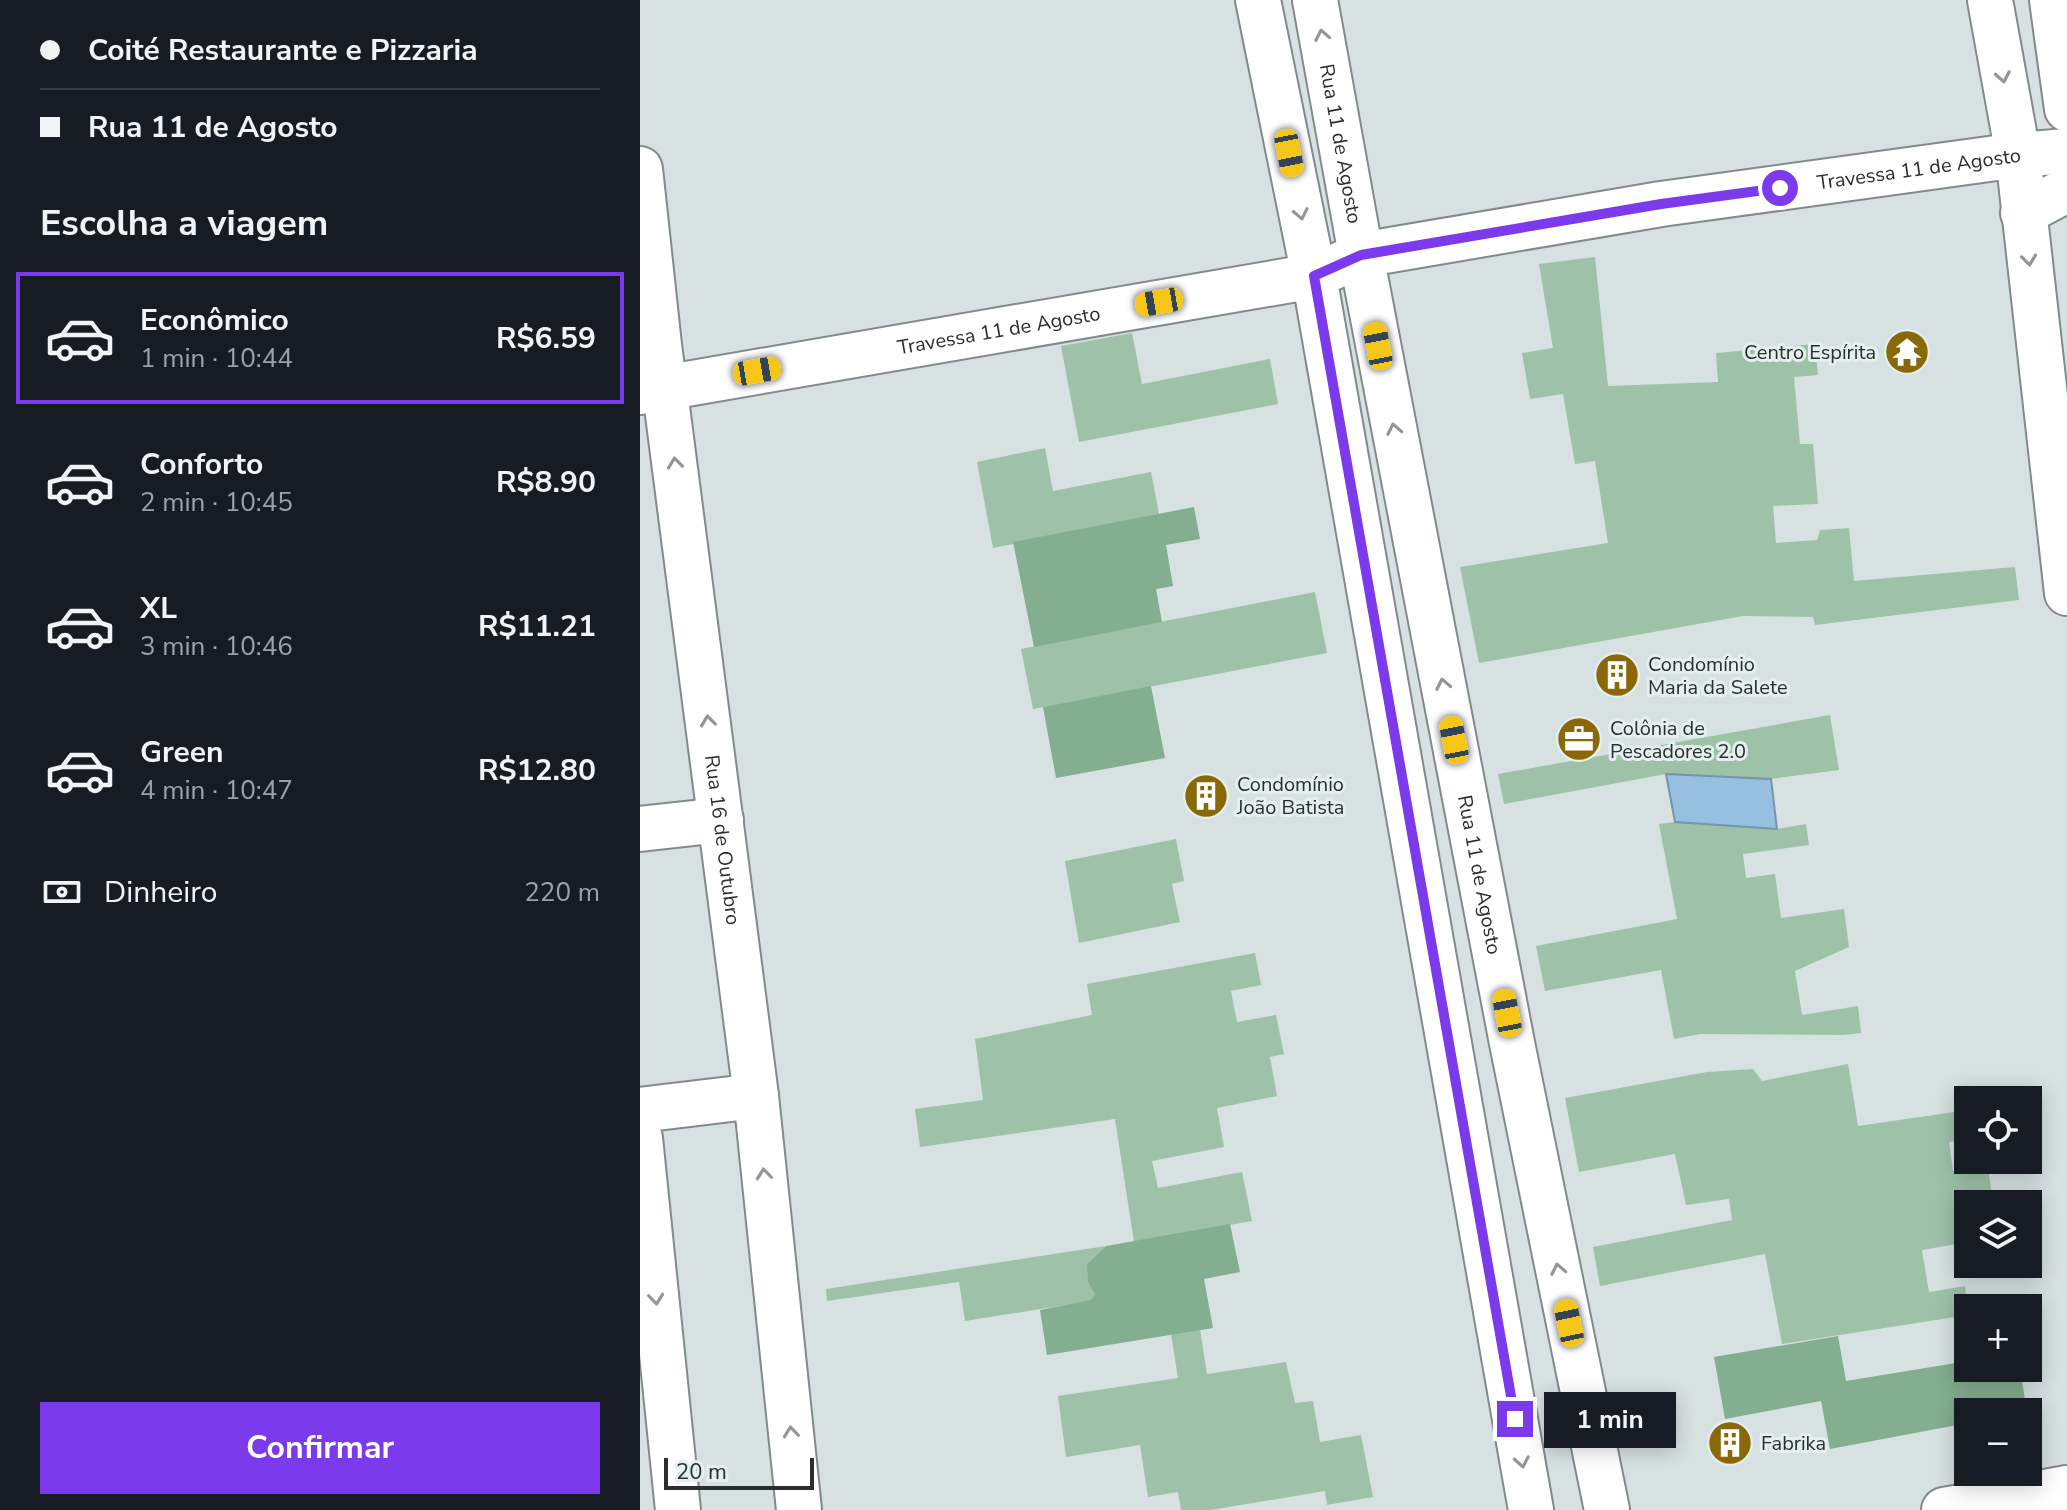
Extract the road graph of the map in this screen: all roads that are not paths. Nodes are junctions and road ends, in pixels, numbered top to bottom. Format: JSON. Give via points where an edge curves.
{"nodes":[{"id":1,"x":1258,"y":0,"type":"edge"},
{"id":2,"x":1315,"y":0,"type":"edge"},
{"id":3,"x":1990,"y":0,"type":"edge"},
{"id":4,"x":2052,"y":0,"type":"edge"},
{"id":5,"x":2067,"y":109,"type":"edge"},
{"id":6,"x":2067,"y":151,"type":"edge"},
{"id":7,"x":2018,"y":155,"type":"junction"},
{"id":8,"x":640,"y":169,"type":"edge"},
{"id":9,"x":2067,"y":190,"type":"edge"},
{"id":10,"x":2023,"y":213,"type":"junction"},
{"id":11,"x":1361,"y":255,"type":"junction"},
{"id":12,"x":1314,"y":276,"type":"junction"},
{"id":13,"x":651,"y":368,"type":"edge"},
{"id":14,"x":2067,"y":593,"type":"edge"},
{"id":15,"x":721,"y":820,"type":"junction"},
{"id":16,"x":640,"y":829,"type":"edge"},
{"id":17,"x":1512,"y":1043,"type":"junction"},
{"id":18,"x":1451,"y":1056,"type":"junction"},
{"id":19,"x":756,"y":1096,"type":"junction"},
{"id":20,"x":640,"y":1110,"type":"edge"},
{"id":21,"x":640,"y":1138,"type":"edge"},
{"id":22,"x":2067,"y":1488,"type":"edge"},
{"id":23,"x":678,"y":1510,"type":"edge"},
{"id":24,"x":799,"y":1510,"type":"edge"},
{"id":25,"x":1531,"y":1510,"type":"edge"},
{"id":26,"x":1607,"y":1510,"type":"edge"},
{"id":27,"x":1944,"y":1510,"type":"edge"}],
"edges":[{"from":1,"to":12,"type":"street","one_way":true},
{"from":11,"to":2,"type":"street","name":"Rua 11 de Agosto","one_way":true},
{"from":3,"to":7,"type":"street","one_way":true},
{"from":4,"to":5,"type":"street"},
{"from":6,"to":7,"type":"street","name":"Travessa 11 de Agosto"},
{"from":7,"to":10,"type":"street"},
{"from":7,"to":11,"type":"street","name":"Travessa 11 de Agosto","via":[[1661,204]]},
{"from":8,"to":13,"type":"street","name":"Rua 16 de Outubro"},
{"from":9,"to":10,"type":"street"},
{"from":10,"to":14,"type":"street","one_way":true},
{"from":11,"to":12,"type":"street","name":"Travessa 11 de Agosto"},
{"from":17,"to":11,"type":"street","name":"Rua 11 de Agosto","one_way":true},
{"from":12,"to":13,"type":"street","name":"Travessa 11 de Agosto"},
{"from":12,"to":18,"type":"street"},
{"from":15,"to":13,"type":"street","name":"Rua 16 de Outubro","one_way":true},
{"from":15,"to":16,"type":"street"},
{"from":15,"to":19,"type":"street","name":"Rua 16 de Outubro"},
{"from":17,"to":18,"type":"street"},
{"from":26,"to":17,"type":"street","name":"Rua 11 de Agosto","one_way":true},
{"from":18,"to":25,"type":"street","one_way":true},
{"from":19,"to":20,"type":"street"},
{"from":24,"to":19,"type":"street","name":"Rua 16 de Outubro","one_way":true},
{"from":21,"to":23,"type":"street","one_way":true},
{"from":22,"to":27,"type":"street"}]}
